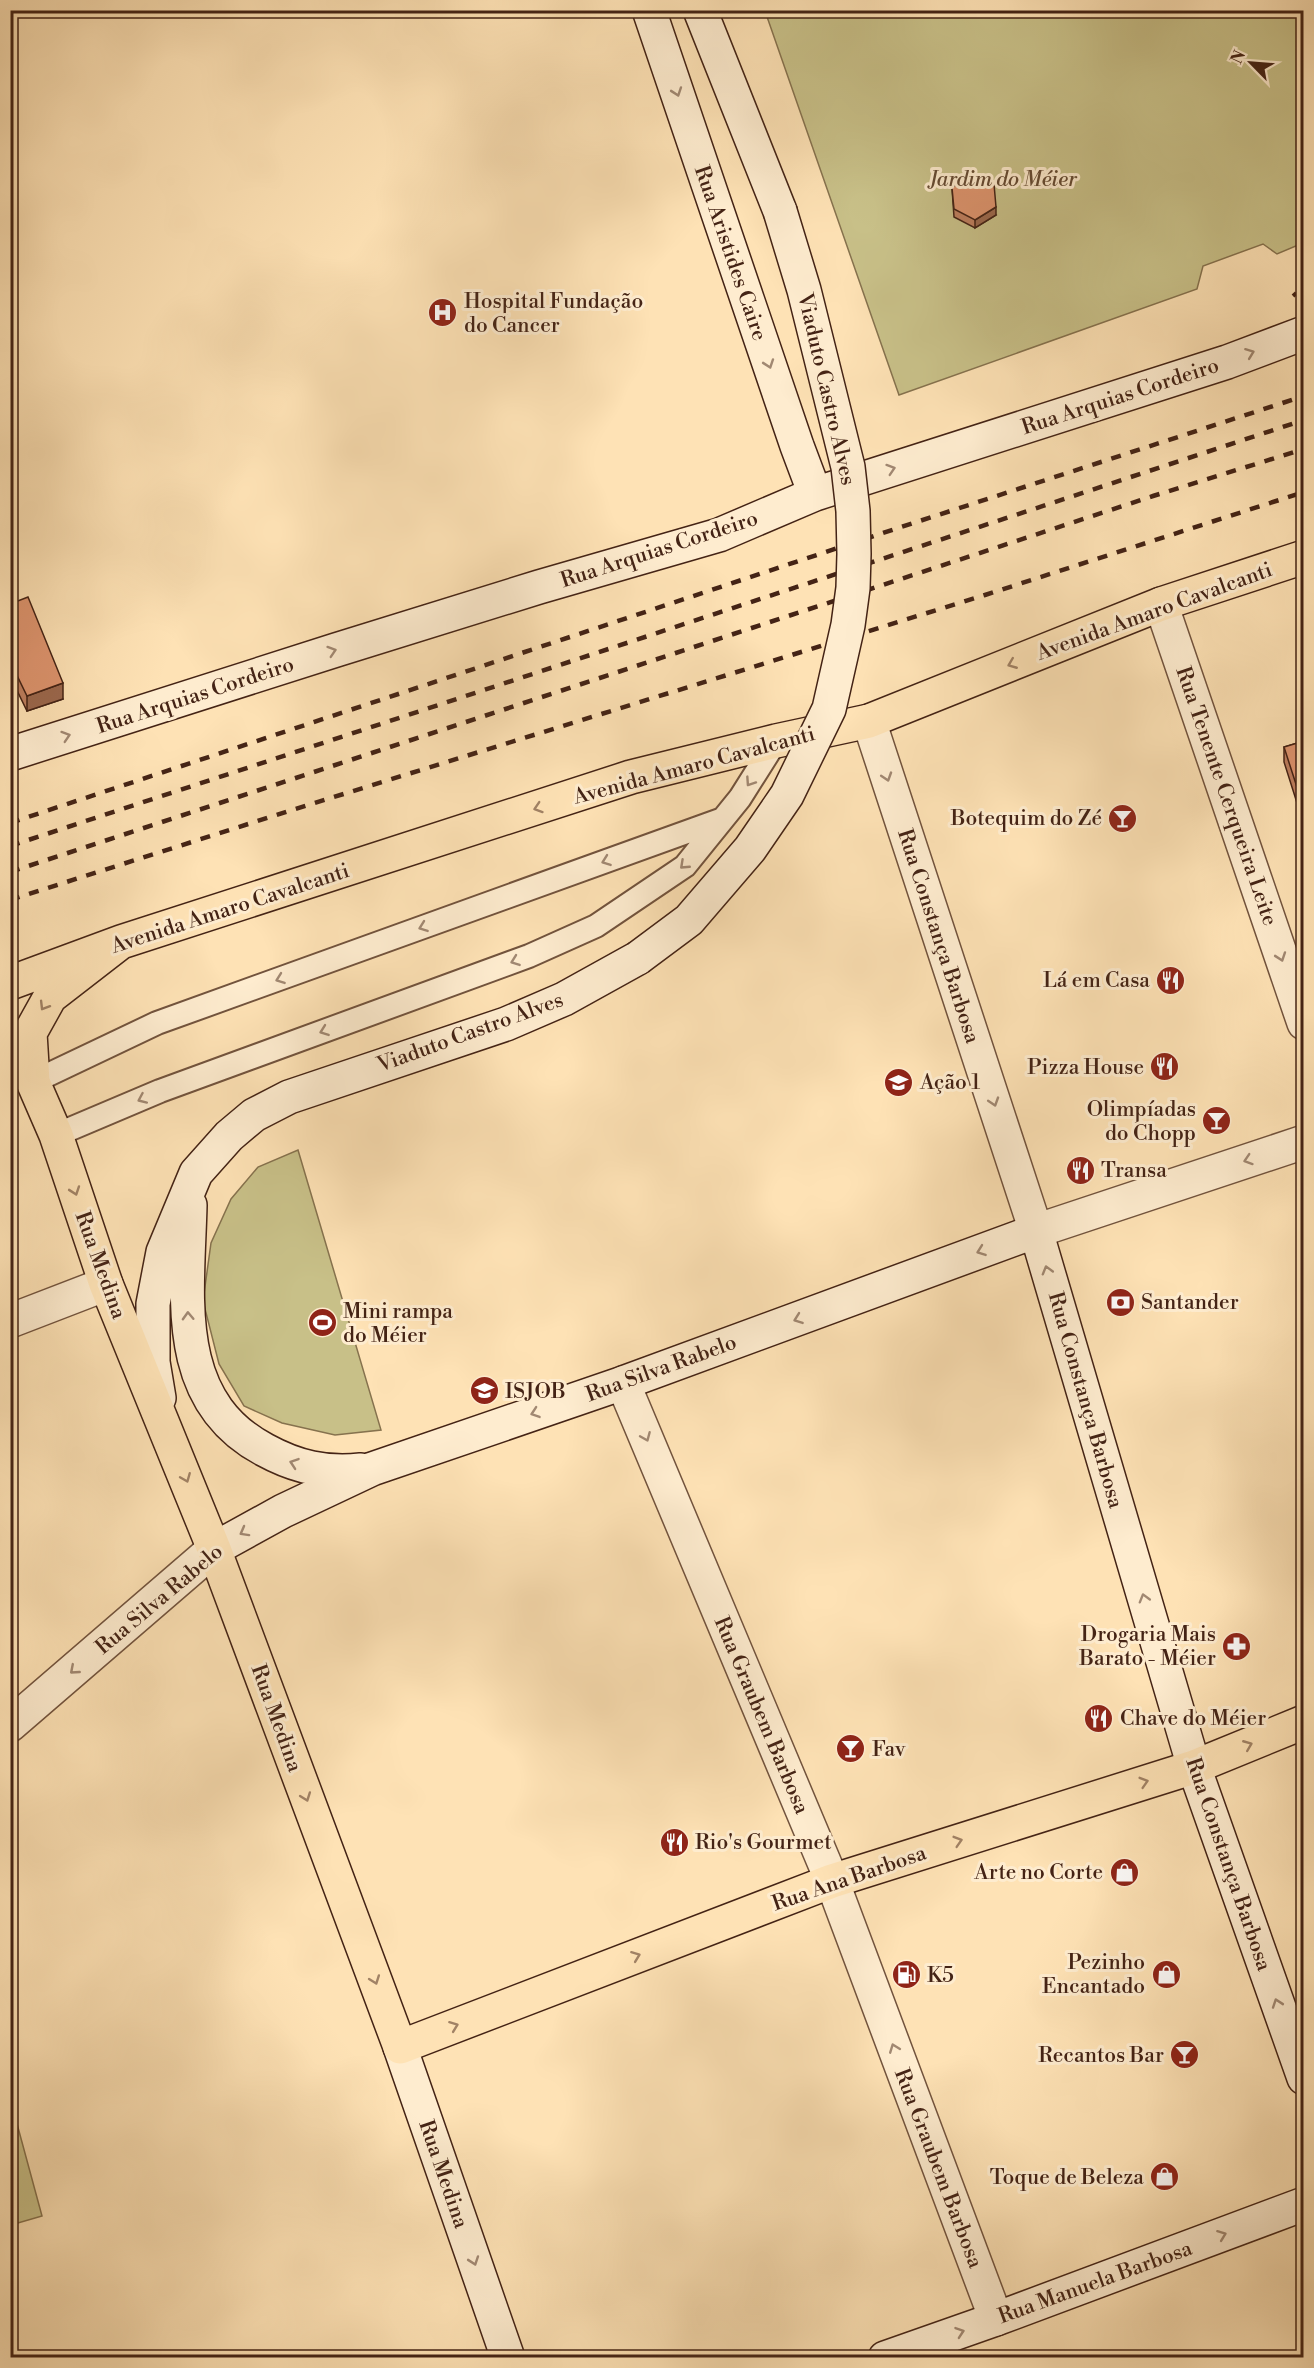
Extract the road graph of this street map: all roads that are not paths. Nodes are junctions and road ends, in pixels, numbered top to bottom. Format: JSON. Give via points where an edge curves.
{"nodes":[{"id":1,"x":649,"y":10,"type":"edge"},
{"id":2,"x":700,"y":10,"type":"edge"},
{"id":3,"x":1304,"y":333,"type":"edge"},
{"id":4,"x":815,"y":494,"type":"junction"},
{"id":5,"x":1304,"y":557,"type":"edge"},
{"id":6,"x":1161,"y":604,"type":"junction"},
{"id":7,"x":869,"y":721,"type":"junction"},
{"id":8,"x":776,"y":741,"type":"junction"},
{"id":9,"x":10,"y":754,"type":"edge"},
{"id":10,"x":720,"y":820,"type":"junction"},
{"id":11,"x":121,"y":942,"type":"junction"},
{"id":12,"x":10,"y":983,"type":"edge"},
{"id":13,"x":1304,"y":1023,"type":"edge"},
{"id":14,"x":22,"y":1074,"type":"edge"},
{"id":15,"x":56,"y":1135,"type":"junction"},
{"id":16,"x":1304,"y":1142,"type":"edge"},
{"id":17,"x":191,"y":1187,"type":"junction"},
{"id":18,"x":1036,"y":1231,"type":"junction"},
{"id":19,"x":106,"y":1284,"type":"junction"},
{"id":20,"x":10,"y":1321,"type":"edge"},
{"id":21,"x":623,"y":1383,"type":"junction"},
{"id":22,"x":163,"y":1424,"type":"junction"},
{"id":23,"x":372,"y":1469,"type":"junction"},
{"id":24,"x":214,"y":1549,"type":"junction"},
{"id":25,"x":1304,"y":1722,"type":"edge"},
{"id":26,"x":10,"y":1725,"type":"edge"},
{"id":27,"x":1194,"y":1767,"type":"junction"},
{"id":28,"x":832,"y":1881,"type":"junction"},
{"id":29,"x":400,"y":2048,"type":"junction"},
{"id":30,"x":1304,"y":2078,"type":"edge"},
{"id":31,"x":1304,"y":2204,"type":"edge"},
{"id":32,"x":996,"y":2319,"type":"junction"},
{"id":33,"x":508,"y":2358,"type":"edge"},
{"id":34,"x":885,"y":2358,"type":"edge"}],
"edges":[{"from":1,"to":4,"type":"street","name":"Rua Aristides Caire","one_way":true},
{"from":2,"to":17,"type":"street","name":"Viaduto Castro Alves","bridge":true,"via":[[780,211],[848,467],[853,511],[853,588],[829,710],[787,795],[750,849],[689,920],[638,958],[564,999],[506,1024],[289,1097],[254,1115],[196,1173]]},
{"from":4,"to":3,"type":"street","name":"Rua Arquias Cordeiro","one_way":true,"via":[[1227,362]]},
{"from":9,"to":4,"type":"street","name":"Rua Arquias Cordeiro","one_way":true,"via":[[539,587],[719,535]]},
{"from":5,"to":6,"type":"main road","name":"Avenida Amaro Cavalcanti"},
{"from":6,"to":7,"type":"main road","name":"Avenida Amaro Cavalcanti","one_way":true},
{"from":6,"to":13,"type":"street","name":"Rua Tenente Cerqueira Leite","one_way":true},
{"from":7,"to":8,"type":"main road","name":"Avenida Amaro Cavalcanti"},
{"from":7,"to":18,"type":"street","name":"Rua Constança Barbosa","one_way":true},
{"from":8,"to":10,"type":"lane","one_way":true,"via":[[740,798]]},
{"from":8,"to":11,"type":"main road","name":"Avenida Amaro Cavalcanti","one_way":true,"via":[[631,777]]},
{"from":10,"to":14,"type":"lane","one_way":true},
{"from":10,"to":15,"type":"lane","one_way":true,"via":[[685,866],[596,926],[529,956],[160,1091]]},
{"from":11,"to":12,"type":"main road","name":"Avenida Amaro Cavalcanti"},
{"from":11,"to":14,"type":"main road","name":"Rua Medina","one_way":true,"via":[[50,997],[30,1033]]},
{"from":14,"to":15,"type":"main road","name":"Rua Medina"},
{"from":15,"to":19,"type":"main road","name":"Rua Medina","one_way":true},
{"from":16,"to":18,"type":"street","name":"Rua Silva Rabelo","one_way":true},
{"from":17,"to":22,"type":"street","name":"Viaduto Castro Alves","via":[[164,1252],[153,1304],[153,1362]]},
{"from":23,"to":17,"type":"street","name":"Viaduto Castro Alves","one_way":true,"via":[[313,1470],[280,1458],[249,1442],[223,1417],[207,1394],[194,1360],[187,1321]]},
{"from":18,"to":21,"type":"street","name":"Rua Silva Rabelo","one_way":true},
{"from":27,"to":18,"type":"street","name":"Rua Constança Barbosa","one_way":true},
{"from":19,"to":20,"type":"street"},
{"from":19,"to":22,"type":"main road","name":"Rua Medina"},
{"from":21,"to":23,"type":"street","name":"Rua Silva Rabelo","one_way":true},
{"from":21,"to":28,"type":"street","name":"Rua Graubem Barbosa","one_way":true},
{"from":22,"to":24,"type":"main road","name":"Rua Medina","one_way":true},
{"from":23,"to":24,"type":"street","name":"Rua Silva Rabelo","one_way":true},
{"from":24,"to":26,"type":"street","name":"Rua Silva Rabelo","one_way":true},
{"from":24,"to":29,"type":"main road","name":"Rua Medina","one_way":true},
{"from":27,"to":25,"type":"main road","name":"Rua Ana Barbosa","one_way":true},
{"from":28,"to":27,"type":"main road","name":"Rua Ana Barbosa","one_way":true},
{"from":30,"to":27,"type":"street","name":"Rua Constança Barbosa","one_way":true},
{"from":29,"to":28,"type":"main road","name":"Rua Ana Barbosa","one_way":true},
{"from":32,"to":28,"type":"street","name":"Rua Graubem Barbosa","one_way":true},
{"from":29,"to":33,"type":"street","name":"Rua Medina","one_way":true},
{"from":32,"to":31,"type":"street","name":"Rua Manuela Barbosa","one_way":true},
{"from":34,"to":32,"type":"street","name":"Rua Manuela Barbosa","one_way":true}]}
